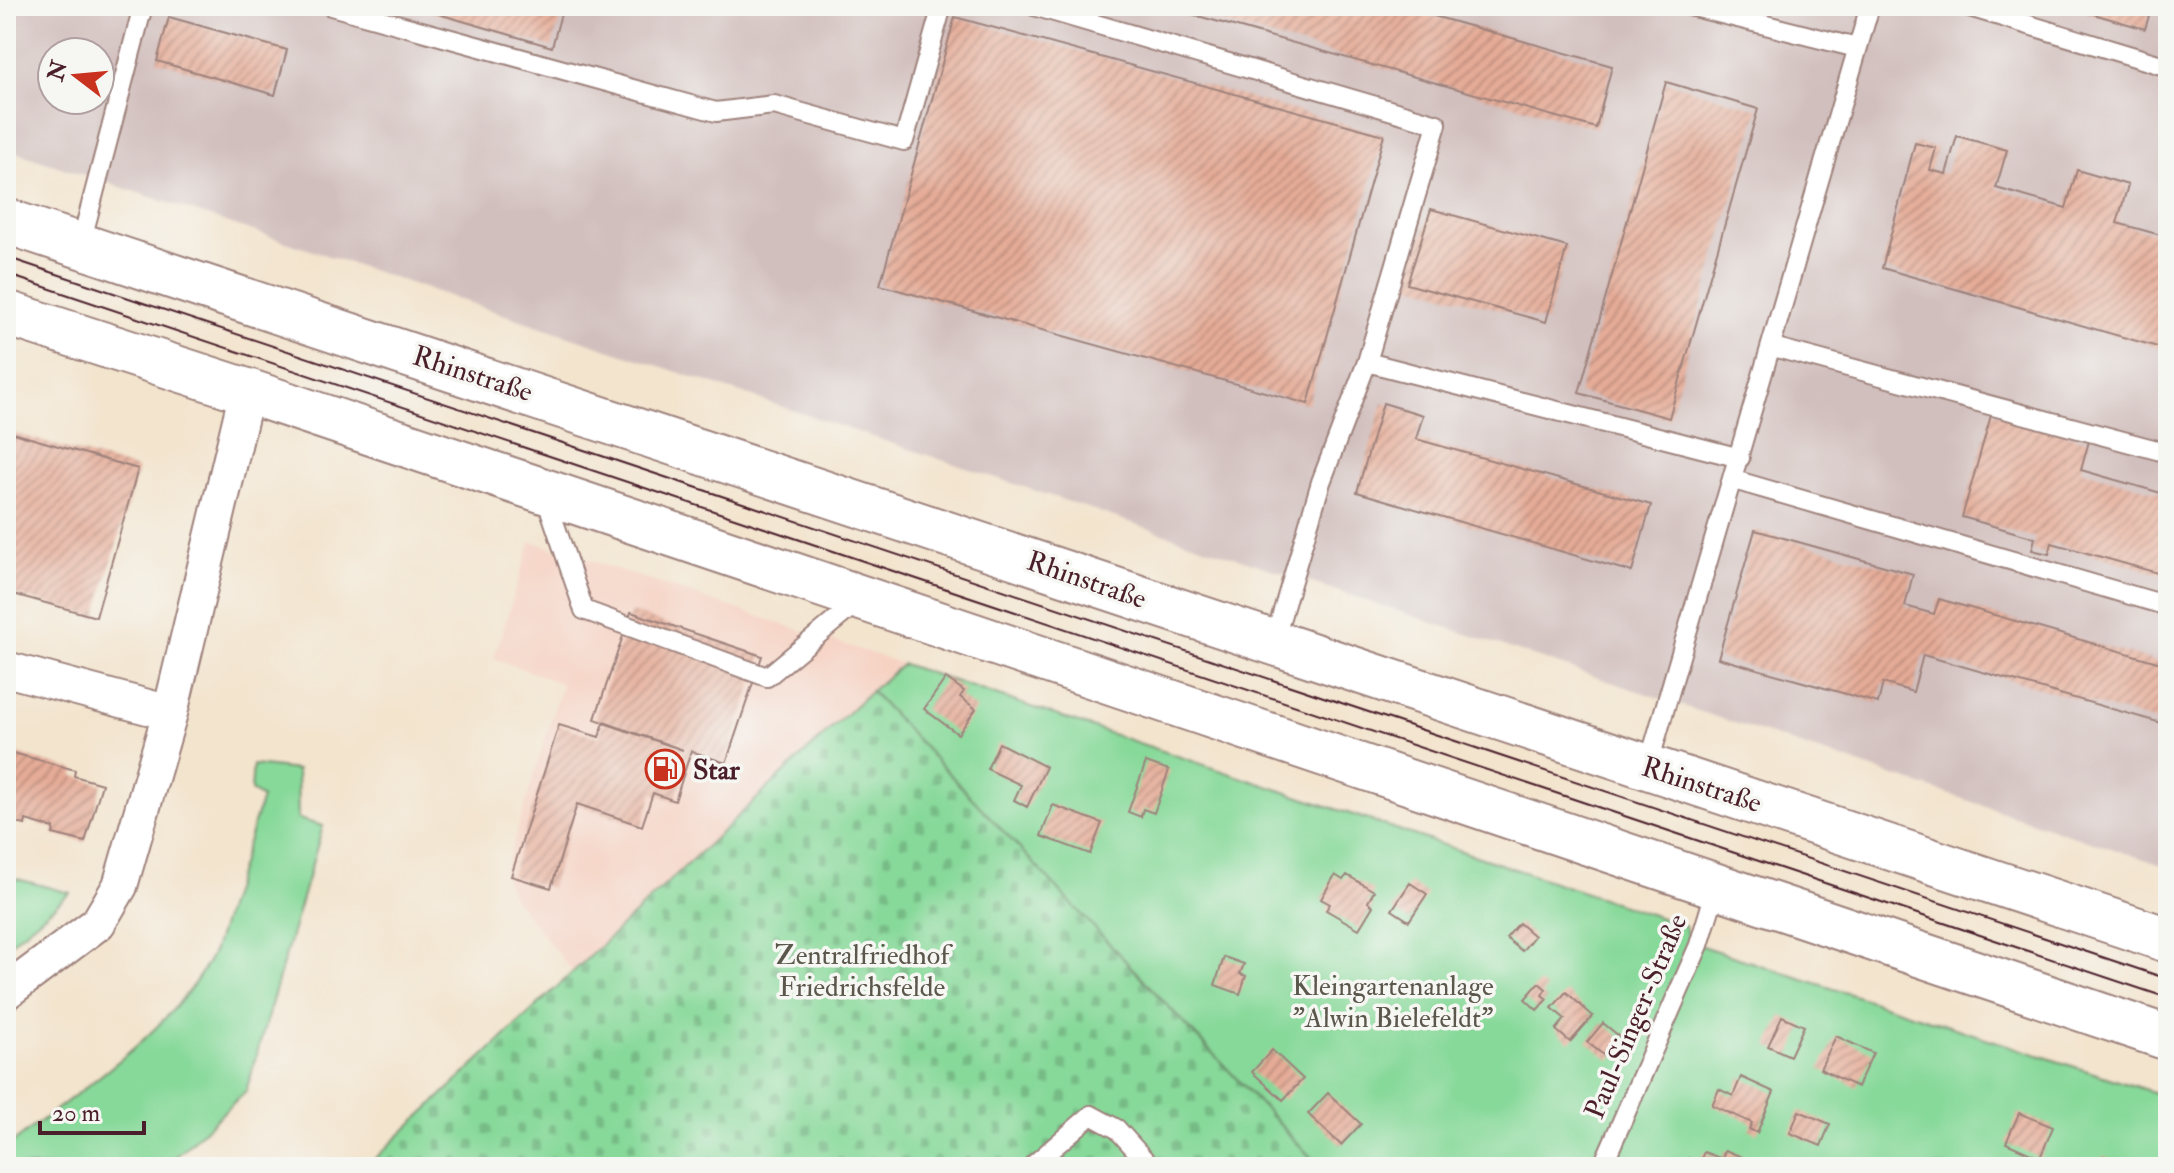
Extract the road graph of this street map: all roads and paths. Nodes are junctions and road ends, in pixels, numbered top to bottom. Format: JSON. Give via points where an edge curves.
{"nodes":[{"id":1,"x":143,"y":6,"type":"edge"},
{"id":2,"x":331,"y":6,"type":"edge"},
{"id":3,"x":942,"y":6,"type":"edge"},
{"id":4,"x":1034,"y":6,"type":"edge"},
{"id":5,"x":1690,"y":6,"type":"edge"},
{"id":6,"x":1870,"y":6,"type":"edge"},
{"id":7,"x":1966,"y":6,"type":"edge"},
{"id":8,"x":1857,"y":48,"type":"junction"},
{"id":9,"x":2168,"y":67,"type":"edge"},
{"id":10,"x":6,"y":221,"type":"edge"},
{"id":11,"x":81,"y":243,"type":"junction"},
{"id":12,"x":6,"y":313,"type":"edge"},
{"id":13,"x":1773,"y":347,"type":"junction"},
{"id":14,"x":1367,"y":362,"type":"junction"},
{"id":15,"x":247,"y":391,"type":"junction"},
{"id":16,"x":2168,"y":453,"type":"edge"},
{"id":17,"x":1740,"y":458,"type":"junction"},
{"id":18,"x":1734,"y":480,"type":"junction"},
{"id":19,"x":544,"y":493,"type":"junction"},
{"id":20,"x":861,"y":599,"type":"junction"},
{"id":21,"x":2168,"y":606,"type":"edge"},
{"id":22,"x":1274,"y":641,"type":"junction"},
{"id":23,"x":6,"y":669,"type":"edge"},
{"id":24,"x":170,"y":713,"type":"junction"},
{"id":25,"x":1648,"y":766,"type":"junction"},
{"id":26,"x":1717,"y":886,"type":"junction"},
{"id":27,"x":2168,"y":940,"type":"edge"},
{"id":28,"x":6,"y":992,"type":"edge"},
{"id":29,"x":2168,"y":1038,"type":"edge"},
{"id":30,"x":1031,"y":1167,"type":"edge"},
{"id":31,"x":1151,"y":1167,"type":"edge"},
{"id":32,"x":1602,"y":1167,"type":"edge"}],
"edges":[{"from":1,"to":11,"type":"lane"},
{"from":2,"to":3,"type":"lane","via":[[716,112],[774,105],[904,141]]},
{"from":4,"to":14,"type":"lane","via":[[1437,124]]},
{"from":5,"to":8,"type":"lane"},
{"from":6,"to":8,"type":"lane"},
{"from":7,"to":9,"type":"lane"},
{"from":8,"to":13,"type":"lane"},
{"from":10,"to":11,"type":"main road","name":"Rhinstraße"},
{"from":11,"to":22,"type":"main road","name":"Rhinstraße"},
{"from":12,"to":15,"type":"main road"},
{"from":13,"to":16,"type":"lane"},
{"from":13,"to":17,"type":"lane"},
{"from":14,"to":17,"type":"lane"},
{"from":14,"to":22,"type":"lane","via":[[1321,482]]},
{"from":15,"to":19,"type":"main road"},
{"from":15,"to":24,"type":"street"},
{"from":17,"to":18,"type":"lane"},
{"from":18,"to":21,"type":"lane"},
{"from":18,"to":25,"type":"lane"},
{"from":19,"to":20,"type":"main road"},
{"from":19,"to":20,"type":"lane","via":[[584,610],[767,677]]},
{"from":20,"to":26,"type":"main road"},
{"from":22,"to":25,"type":"main road","name":"Rhinstraße"},
{"from":23,"to":24,"type":"street"},
{"from":24,"to":28,"type":"street","via":[[120,886],[107,912]]},
{"from":25,"to":27,"type":"main road","name":"Rhinstraße"},
{"from":26,"to":29,"type":"main road"},
{"from":26,"to":32,"type":"lane","name":"Paul-Singer-Straße","via":[[1699,945]]},
{"from":30,"to":31,"type":"lane","via":[[1091,1115],[1117,1129]]}]}
